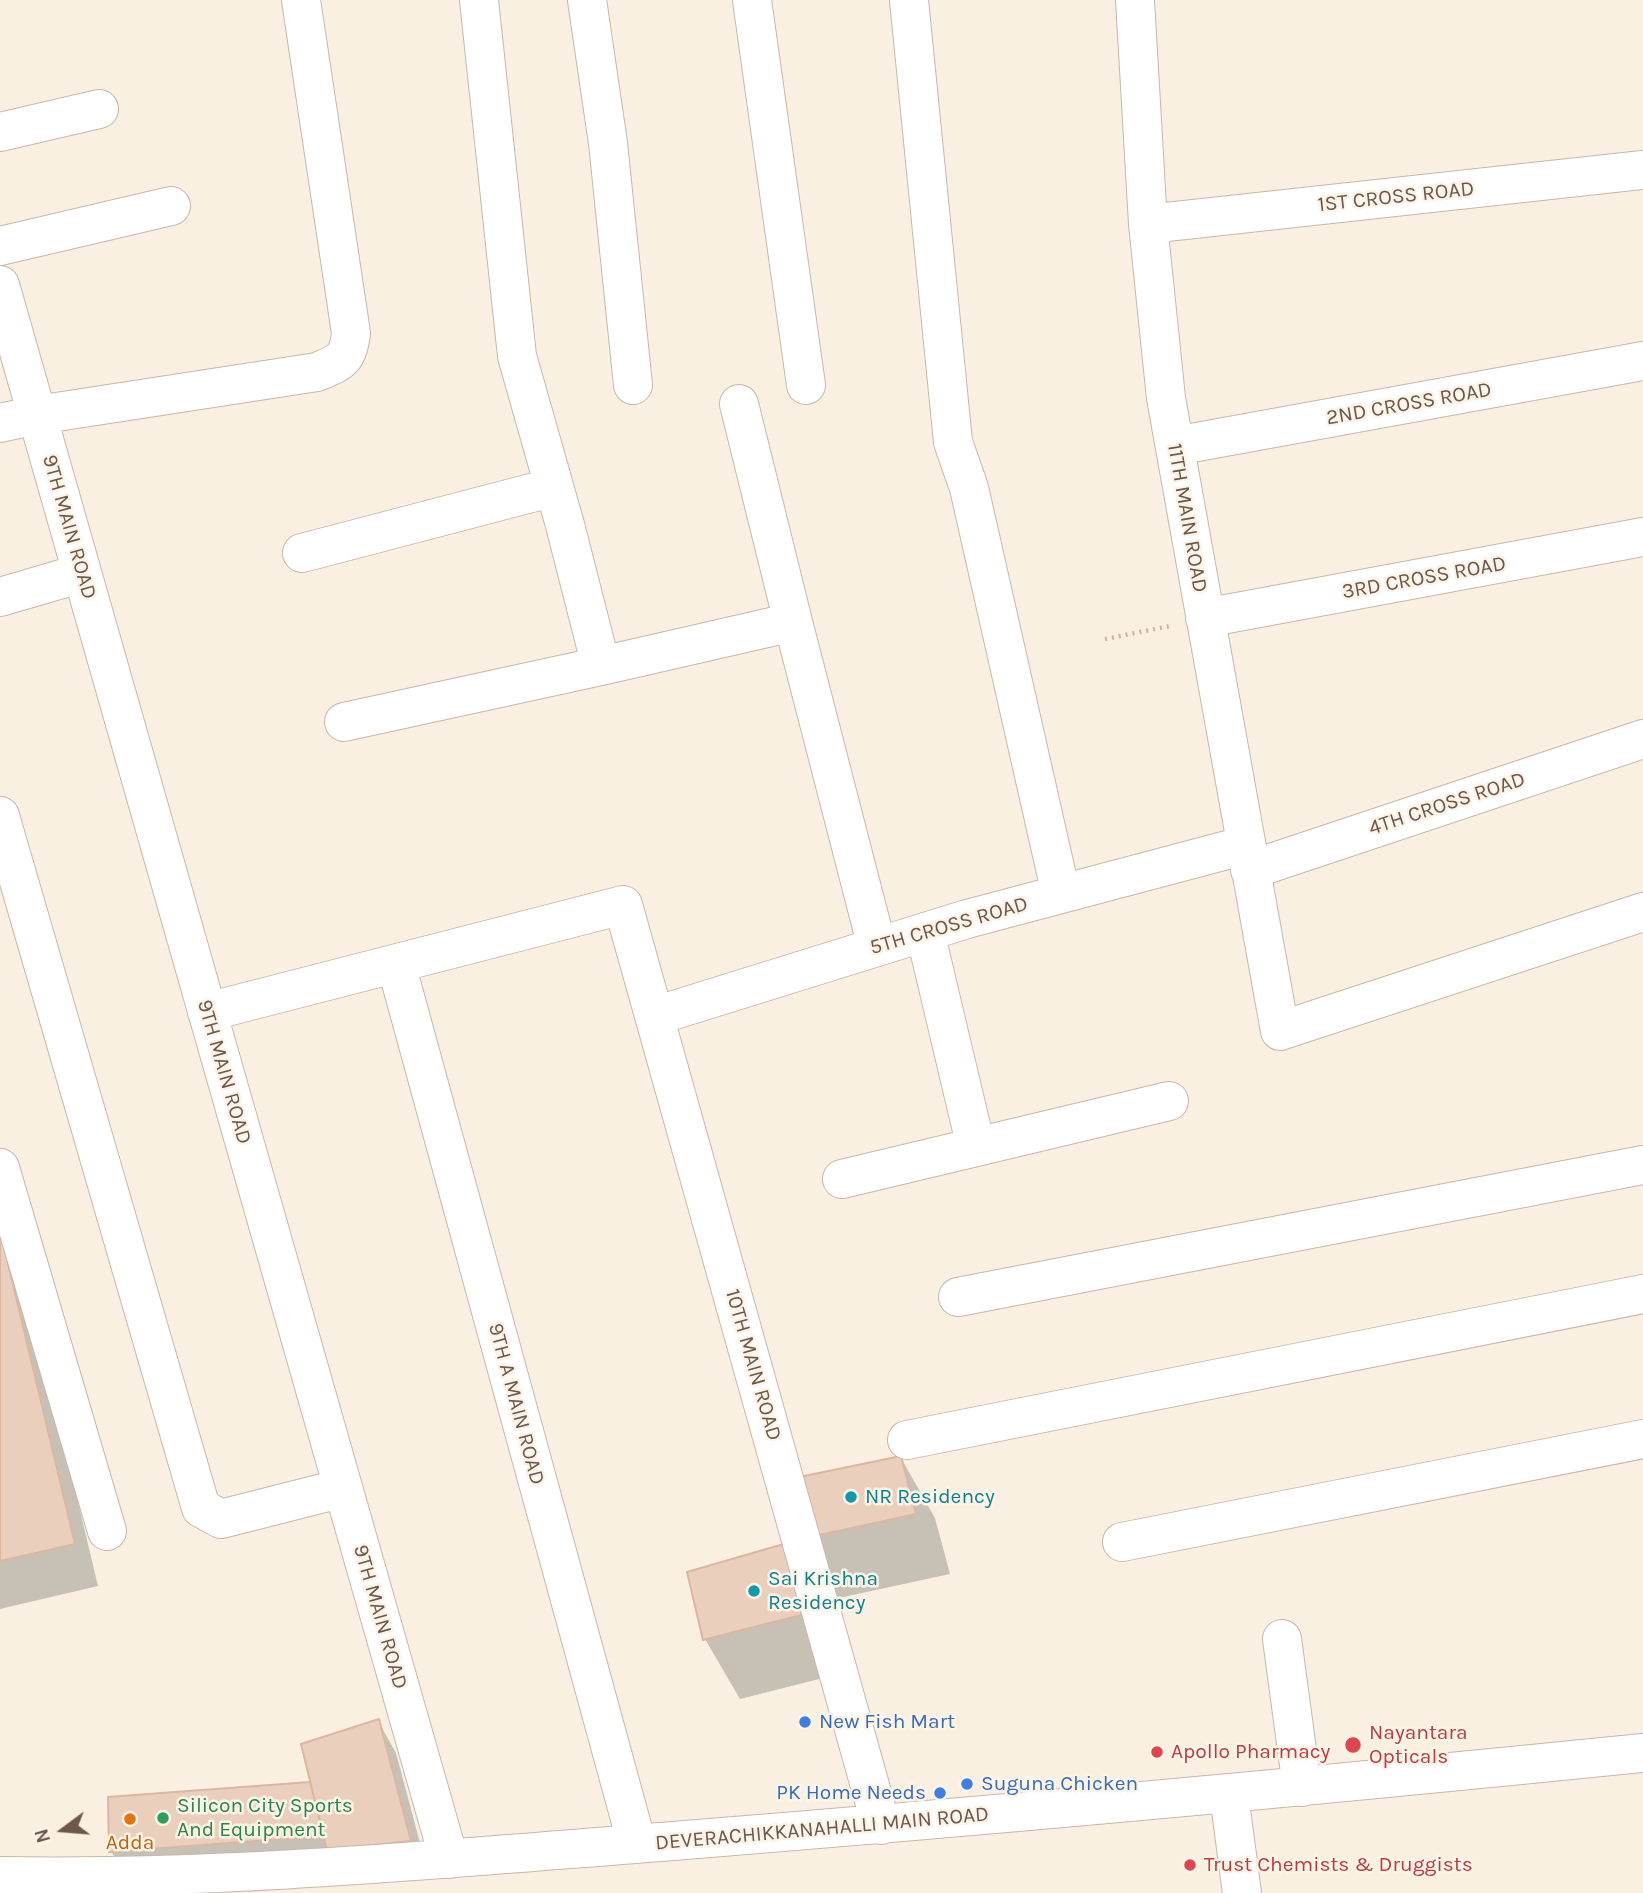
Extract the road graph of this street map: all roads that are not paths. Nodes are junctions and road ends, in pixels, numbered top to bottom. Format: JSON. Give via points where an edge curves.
{"nodes":[{"id":1,"x":300,"y":0,"type":"edge"},
{"id":2,"x":479,"y":0,"type":"edge"},
{"id":3,"x":587,"y":0,"type":"edge"},
{"id":4,"x":752,"y":0,"type":"edge"},
{"id":5,"x":909,"y":0,"type":"edge"},
{"id":6,"x":1135,"y":0,"type":"edge"},
{"id":7,"x":99,"y":109,"type":"dead end"},
{"id":8,"x":0,"y":132,"type":"edge"},
{"id":9,"x":1643,"y":170,"type":"edge"},
{"id":10,"x":171,"y":206,"type":"dead end"},
{"id":11,"x":1148,"y":224,"type":"junction"},
{"id":12,"x":0,"y":246,"type":"edge"},
{"id":13,"x":0,"y":285,"type":"edge"},
{"id":14,"x":1643,"y":361,"type":"edge"},
{"id":15,"x":633,"y":385,"type":"dead end"},
{"id":16,"x":806,"y":385,"type":"dead end"},
{"id":17,"x":739,"y":404,"type":"dead end"},
{"id":18,"x":37,"y":415,"type":"junction"},
{"id":19,"x":0,"y":423,"type":"edge"},
{"id":20,"x":1175,"y":446,"type":"junction"},
{"id":21,"x":554,"y":488,"type":"junction"},
{"id":22,"x":1643,"y":537,"type":"edge"},
{"id":23,"x":302,"y":553,"type":"dead end"},
{"id":24,"x":82,"y":573,"type":"junction"},
{"id":25,"x":0,"y":597,"type":"edge"},
{"id":26,"x":1205,"y":618,"type":"junction"},
{"id":27,"x":793,"y":622,"type":"junction"},
{"id":28,"x":601,"y":666,"type":"junction"},
{"id":29,"x":344,"y":723,"type":"dead end"},
{"id":30,"x":1643,"y":739,"type":"edge"},
{"id":31,"x":0,"y":816,"type":"edge"},
{"id":32,"x":1248,"y":857,"type":"junction"},
{"id":33,"x":1061,"y":894,"type":"junction"},
{"id":34,"x":1643,"y":912,"type":"edge"},
{"id":35,"x":925,"y":932,"type":"junction"},
{"id":36,"x":877,"y":947,"type":"junction"},
{"id":37,"x":396,"y":964,"type":"junction"},
{"id":38,"x":207,"y":1012,"type":"junction"},
{"id":39,"x":655,"y":1016,"type":"junction"},
{"id":40,"x":1169,"y":1101,"type":"dead end"},
{"id":41,"x":976,"y":1147,"type":"junction"},
{"id":42,"x":1643,"y":1165,"type":"edge"},
{"id":43,"x":0,"y":1168,"type":"edge"},
{"id":44,"x":842,"y":1179,"type":"dead end"},
{"id":45,"x":1643,"y":1294,"type":"edge"},
{"id":46,"x":958,"y":1297,"type":"dead end"},
{"id":47,"x":1643,"y":1439,"type":"edge"},
{"id":48,"x":907,"y":1440,"type":"dead end"},
{"id":49,"x":343,"y":1488,"type":"junction"},
{"id":50,"x":107,"y":1531,"type":"dead end"},
{"id":51,"x":1122,"y":1542,"type":"dead end"},
{"id":52,"x":1282,"y":1639,"type":"dead end"},
{"id":53,"x":1643,"y":1753,"type":"edge"},
{"id":54,"x":1302,"y":1787,"type":"junction"},
{"id":55,"x":1229,"y":1795,"type":"junction"},
{"id":56,"x":881,"y":1825,"type":"junction"},
{"id":57,"x":637,"y":1844,"type":"junction"},
{"id":58,"x":436,"y":1871,"type":"edge"},
{"id":59,"x":0,"y":1876,"type":"edge"},
{"id":60,"x":180,"y":1883,"type":"edge"},
{"id":61,"x":1242,"y":1893,"type":"edge"}],
"edges":[{"from":1,"to":18,"type":"street","via":[[351,332],[349,350],[339,363],[317,372]]},
{"from":2,"to":21,"type":"street","via":[[517,356]]},
{"from":3,"to":15,"type":"street","via":[[608,143]]},
{"from":4,"to":16,"type":"street"},
{"from":5,"to":33,"type":"street","via":[[953,442],[969,488]]},
{"from":6,"to":11,"type":"street","name":"11TH MAIN ROAD"},
{"from":7,"to":8,"type":"street"},
{"from":9,"to":11,"type":"street","name":"1ST CROSS ROAD"},
{"from":10,"to":12,"type":"street"},
{"from":11,"to":20,"type":"street","name":"11TH MAIN ROAD"},
{"from":13,"to":18,"type":"street","name":"9TH MAIN ROAD"},
{"from":14,"to":20,"type":"street","name":"2ND CROSS ROAD"},
{"from":17,"to":27,"type":"street"},
{"from":18,"to":19,"type":"street"},
{"from":18,"to":24,"type":"street","name":"9TH MAIN ROAD"},
{"from":20,"to":26,"type":"street","name":"11TH MAIN ROAD"},
{"from":21,"to":23,"type":"street"},
{"from":21,"to":28,"type":"street"},
{"from":22,"to":26,"type":"street","name":"3RD CROSS ROAD"},
{"from":24,"to":25,"type":"street"},
{"from":24,"to":38,"type":"street","name":"9TH MAIN ROAD"},
{"from":26,"to":32,"type":"street","name":"11TH MAIN ROAD"},
{"from":27,"to":28,"type":"street"},
{"from":27,"to":36,"type":"street"},
{"from":28,"to":29,"type":"street"},
{"from":30,"to":32,"type":"street","name":"4TH CROSS ROAD"},
{"from":31,"to":49,"type":"street","via":[[201,1508],[221,1519]]},
{"from":32,"to":33,"type":"street","name":"5TH CROSS ROAD"},
{"from":32,"to":34,"type":"street","name":"11TH MAIN ROAD","via":[[1280,1031]]},
{"from":33,"to":35,"type":"street","name":"5TH CROSS ROAD"},
{"from":35,"to":36,"type":"street","name":"5TH CROSS ROAD"},
{"from":35,"to":41,"type":"street"},
{"from":36,"to":39,"type":"street","name":"5TH CROSS ROAD"},
{"from":37,"to":38,"type":"street"},
{"from":37,"to":39,"type":"street","name":"10TH MAIN ROAD","via":[[623,905]]},
{"from":37,"to":57,"type":"street","name":"9TH A MAIN ROAD"},
{"from":38,"to":49,"type":"street","name":"9TH MAIN ROAD"},
{"from":39,"to":56,"type":"street","name":"10TH MAIN ROAD"},
{"from":40,"to":41,"type":"street"},
{"from":41,"to":44,"type":"street"},
{"from":42,"to":46,"type":"street"},
{"from":43,"to":50,"type":"street"},
{"from":45,"to":48,"type":"street"},
{"from":47,"to":51,"type":"street"},
{"from":49,"to":58,"type":"street","name":"9TH MAIN ROAD"},
{"from":52,"to":54,"type":"street"},
{"from":53,"to":54,"type":"street","name":"DEVERACHIKKANAHALLI MAIN ROAD"},
{"from":54,"to":55,"type":"street","name":"DEVERACHIKKANAHALLI MAIN ROAD"},
{"from":55,"to":56,"type":"street","name":"DEVERACHIKKANAHALLI MAIN ROAD"},
{"from":55,"to":61,"type":"street"},
{"from":56,"to":57,"type":"street","name":"DEVERACHIKKANAHALLI MAIN ROAD"},
{"from":57,"to":58,"type":"street","name":"DEVERACHIKKANAHALLI MAIN ROAD"},
{"from":58,"to":60,"type":"street","name":"DEVERACHIKKANAHALLI MAIN ROAD"},
{"from":59,"to":60,"type":"street","name":"DEVERACHIKKANAHALLI MAIN ROAD"}]}
